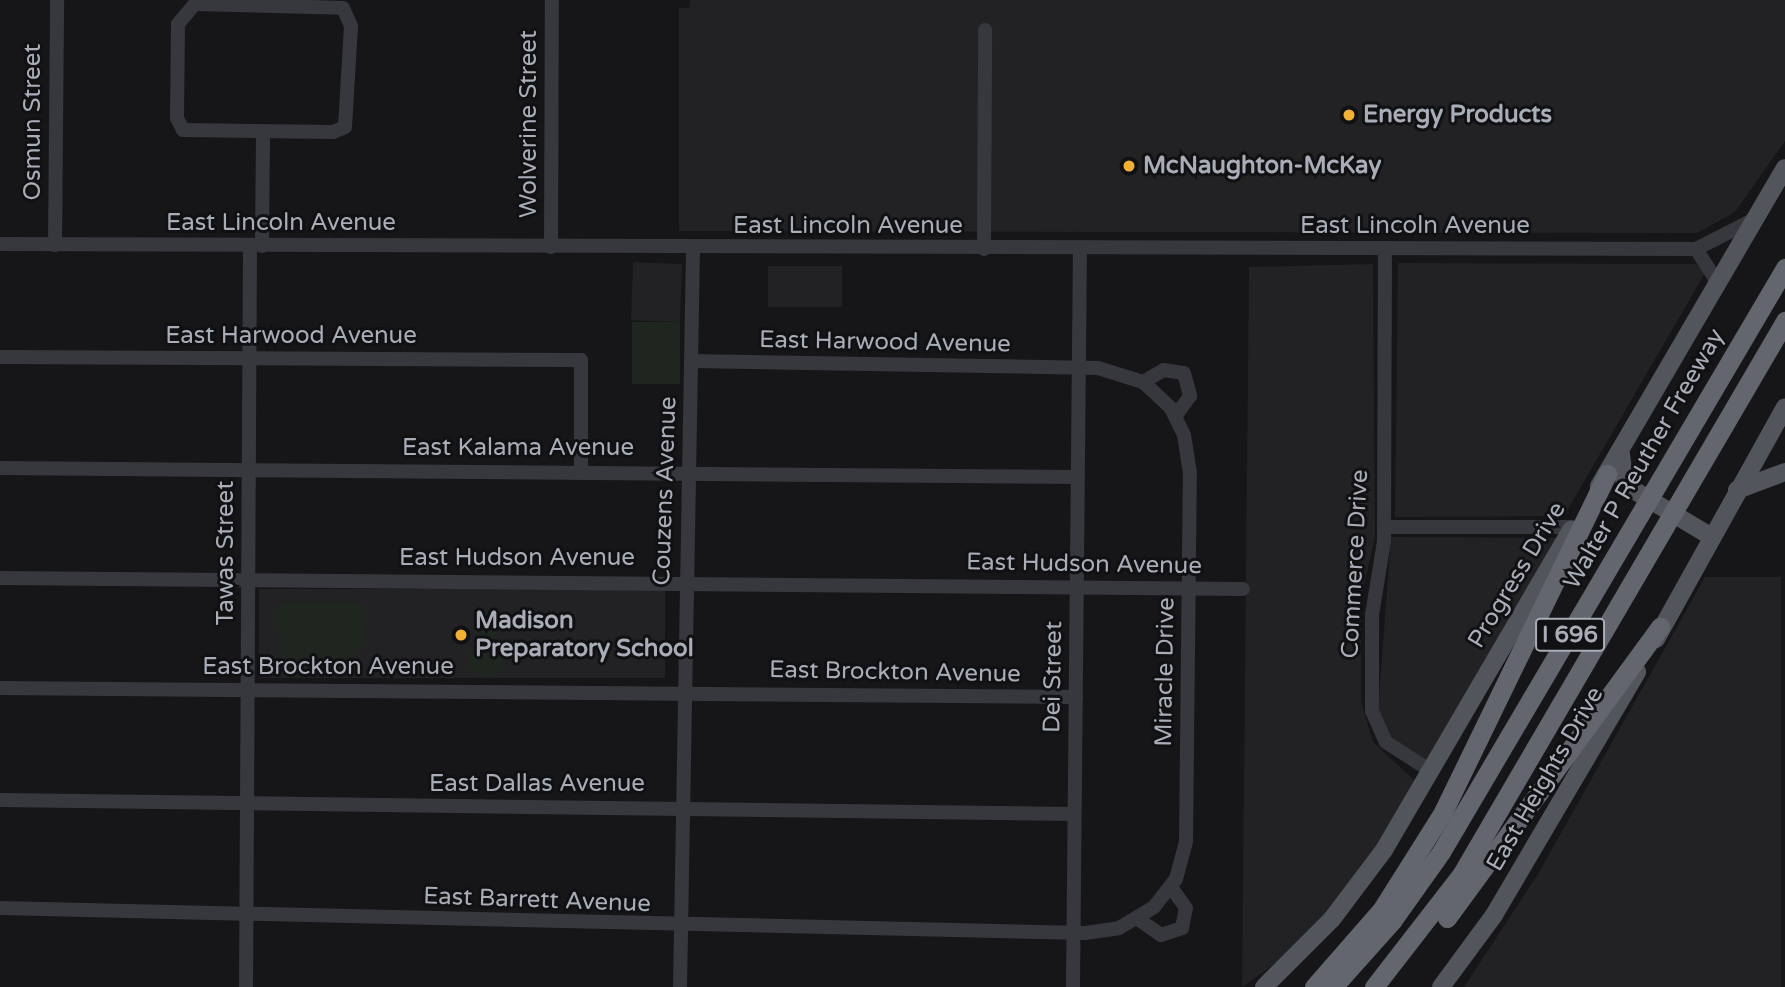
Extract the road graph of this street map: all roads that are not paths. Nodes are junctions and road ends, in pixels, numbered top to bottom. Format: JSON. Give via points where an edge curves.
{"nodes":[{"id":1,"x":57,"y":0,"type":"edge"},
{"id":2,"x":552,"y":0,"type":"edge"},
{"id":3,"x":264,"y":2,"type":"edge"},
{"id":4,"x":985,"y":30,"type":"dead end"},
{"id":5,"x":263,"y":132,"type":"junction"},
{"id":6,"x":1785,"y":167,"type":"edge"},
{"id":7,"x":1755,"y":219,"type":"junction"},
{"id":8,"x":0,"y":244,"type":"edge"},
{"id":9,"x":55,"y":245,"type":"junction"},
{"id":10,"x":256,"y":245,"type":"junction"},
{"id":11,"x":551,"y":247,"type":"junction"},
{"id":12,"x":692,"y":248,"type":"junction"},
{"id":13,"x":984,"y":248,"type":"junction"},
{"id":14,"x":1080,"y":248,"type":"junction"},
{"id":15,"x":1385,"y":248,"type":"junction"},
{"id":16,"x":1696,"y":249,"type":"junction"},
{"id":17,"x":1785,"y":268,"type":"edge"},
{"id":18,"x":1718,"y":283,"type":"junction"},
{"id":19,"x":1785,"y":321,"type":"edge"},
{"id":20,"x":0,"y":357,"type":"edge"},
{"id":21,"x":250,"y":359,"type":"junction"},
{"id":22,"x":691,"y":361,"type":"junction"},
{"id":23,"x":1079,"y":368,"type":"junction"},
{"id":24,"x":1143,"y":382,"type":"junction"},
{"id":25,"x":1785,"y":407,"type":"edge"},
{"id":26,"x":1176,"y":415,"type":"junction"},
{"id":27,"x":1623,"y":447,"type":"junction"},
{"id":28,"x":0,"y":468,"type":"edge"},
{"id":29,"x":249,"y":469,"type":"junction"},
{"id":30,"x":581,"y":471,"type":"junction"},
{"id":31,"x":688,"y":471,"type":"junction"},
{"id":32,"x":1785,"y":472,"type":"edge"},
{"id":33,"x":1607,"y":474,"type":"junction"},
{"id":34,"x":1077,"y":477,"type":"junction"},
{"id":35,"x":1737,"y":490,"type":"junction"},
{"id":36,"x":1384,"y":527,"type":"junction"},
{"id":37,"x":1573,"y":527,"type":"junction"},
{"id":38,"x":1712,"y":537,"type":"junction"},
{"id":39,"x":0,"y":578,"type":"edge"},
{"id":40,"x":249,"y":579,"type":"junction"},
{"id":41,"x":685,"y":581,"type":"junction"},
{"id":42,"x":1077,"y":588,"type":"junction"},
{"id":43,"x":1189,"y":589,"type":"junction"},
{"id":44,"x":1243,"y":589,"type":"dead end"},
{"id":45,"x":1660,"y":627,"type":"junction"},
{"id":46,"x":0,"y":688,"type":"edge"},
{"id":47,"x":248,"y":689,"type":"junction"},
{"id":48,"x":683,"y":691,"type":"junction"},
{"id":49,"x":1076,"y":697,"type":"junction"},
{"id":50,"x":1430,"y":771,"type":"junction"},
{"id":51,"x":0,"y":800,"type":"edge"},
{"id":52,"x":247,"y":804,"type":"junction"},
{"id":53,"x":682,"y":807,"type":"junction"},
{"id":54,"x":1074,"y":814,"type":"junction"},
{"id":55,"x":1171,"y":887,"type":"junction"},
{"id":56,"x":0,"y":908,"type":"edge"},
{"id":57,"x":247,"y":915,"type":"junction"},
{"id":58,"x":1138,"y":919,"type":"junction"},
{"id":59,"x":681,"y":926,"type":"junction"},
{"id":60,"x":1073,"y":933,"type":"junction"},
{"id":61,"x":246,"y":987,"type":"edge"},
{"id":62,"x":680,"y":987,"type":"edge"},
{"id":63,"x":1073,"y":987,"type":"edge"},
{"id":64,"x":1264,"y":987,"type":"edge"},
{"id":65,"x":1314,"y":987,"type":"edge"},
{"id":66,"x":1334,"y":987,"type":"edge"},
{"id":67,"x":1374,"y":987,"type":"edge"},
{"id":68,"x":1392,"y":987,"type":"edge"},
{"id":69,"x":1441,"y":987,"type":"edge"}],
"edges":[{"from":1,"to":9,"type":"street","name":"Osmun Street"},
{"from":2,"to":11,"type":"street","name":"Wolverine Street"},
{"from":3,"to":5,"type":"street","via":[[195,4],[182,13],[177,88],[183,130]]},
{"from":3,"to":5,"type":"street","via":[[343,8],[350,20],[350,118],[339,131]]},
{"from":4,"to":13,"type":"street"},
{"from":5,"to":10,"type":"street","name":"Tawas Street"},
{"from":6,"to":7,"type":"main road","name":"Progress Drive"},
{"from":7,"to":16,"type":"street","name":"East Lincoln Avenue"},
{"from":7,"to":18,"type":"main road","name":"Progress Drive"},
{"from":8,"to":9,"type":"street","name":"East Lincoln Avenue"},
{"from":9,"to":10,"type":"street","name":"East Lincoln Avenue"},
{"from":10,"to":11,"type":"street","name":"East Lincoln Avenue"},
{"from":10,"to":21,"type":"street","name":"Tawas Street"},
{"from":11,"to":12,"type":"street","name":"East Lincoln Avenue"},
{"from":12,"to":13,"type":"street","name":"East Lincoln Avenue"},
{"from":12,"to":22,"type":"street","name":"Couzens Avenue"},
{"from":13,"to":14,"type":"street","name":"East Lincoln Avenue"},
{"from":14,"to":15,"type":"street","name":"East Lincoln Avenue"},
{"from":14,"to":23,"type":"street","name":"Dei Street"},
{"from":15,"to":16,"type":"street","name":"East Lincoln Avenue"},
{"from":15,"to":36,"type":"street","name":"Commerce Drive"},
{"from":16,"to":18,"type":"street"},
{"from":17,"to":66,"type":"highway","name":"Walter P Reuther Freeway","number":"I 696","via":[[1441,852]]},
{"from":18,"to":27,"type":"main road","name":"Progress Drive"},
{"from":19,"to":67,"type":"highway","number":"I 696","via":[[1461,875]]},
{"from":20,"to":21,"type":"street","name":"East Harwood Avenue"},
{"from":21,"to":29,"type":"street","name":"Tawas Street"},
{"from":21,"to":30,"type":"street","name":"East Harwood Avenue","via":[[582,360]]},
{"from":22,"to":23,"type":"street","name":"East Harwood Avenue"},
{"from":22,"to":31,"type":"street","name":"Couzens Avenue"},
{"from":23,"to":24,"type":"street"},
{"from":23,"to":34,"type":"street","name":"Dei Street"},
{"from":24,"to":26,"type":"street","name":"Miracle Drive"},
{"from":24,"to":26,"type":"street","via":[[1164,370],[1184,373],[1191,396]]},
{"from":25,"to":35,"type":"main road","name":"East Heights Drive"},
{"from":26,"to":43,"type":"street","name":"Miracle Drive","via":[[1190,461]]},
{"from":27,"to":33,"type":"main road","name":"Progress Drive"},
{"from":27,"to":38,"type":"main road","via":[[1619,472],[1628,489]]},
{"from":28,"to":29,"type":"street","name":"East Kalama Avenue"},
{"from":29,"to":30,"type":"street","name":"East Kalama Avenue"},
{"from":29,"to":40,"type":"street","name":"Tawas Street"},
{"from":30,"to":31,"type":"street","name":"East Kalama Avenue"},
{"from":31,"to":34,"type":"street","name":"East Kalama Avenue"},
{"from":31,"to":41,"type":"street","name":"Couzens Avenue"},
{"from":32,"to":35,"type":"main road"},
{"from":33,"to":37,"type":"main road","name":"Progress Drive"},
{"from":33,"to":65,"type":"highway","via":[[1437,822],[1381,909]]},
{"from":34,"to":42,"type":"street","name":"Dei Street"},
{"from":35,"to":38,"type":"main road","name":"East Heights Drive"},
{"from":36,"to":37,"type":"street"},
{"from":36,"to":50,"type":"street","name":"Commerce Drive","via":[[1372,615],[1372,711],[1386,742]]},
{"from":37,"to":50,"type":"main road","name":"Progress Drive"},
{"from":38,"to":45,"type":"main road","name":"East Heights Drive"},
{"from":39,"to":40,"type":"street","name":"East Hudson Avenue"},
{"from":40,"to":41,"type":"street","name":"East Hudson Avenue"},
{"from":40,"to":47,"type":"street","name":"Tawas Street"},
{"from":41,"to":42,"type":"street","name":"East Hudson Avenue"},
{"from":41,"to":48,"type":"street","name":"Couzens Avenue"},
{"from":42,"to":43,"type":"street","name":"East Hudson Avenue"},
{"from":42,"to":49,"type":"street","name":"Dei Street"},
{"from":43,"to":44,"type":"street","name":"East Hudson Avenue"},
{"from":43,"to":55,"type":"street","name":"Miracle Drive","via":[[1186,841]]},
{"from":45,"to":68,"type":"highway"},
{"from":45,"to":69,"type":"main road","name":"East Heights Drive","via":[[1528,860]]},
{"from":46,"to":47,"type":"street","name":"East Brockton Avenue"},
{"from":47,"to":48,"type":"street","name":"East Brockton Avenue"},
{"from":47,"to":52,"type":"street","name":"Tawas Street"},
{"from":48,"to":49,"type":"street","name":"East Brockton Avenue"},
{"from":48,"to":53,"type":"street","name":"Couzens Avenue"},
{"from":49,"to":54,"type":"street","name":"Dei Street"},
{"from":50,"to":64,"type":"main road","name":"Progress Drive","via":[[1345,902]]},
{"from":51,"to":52,"type":"street","name":"East Dallas Avenue"},
{"from":52,"to":53,"type":"street","name":"East Dallas Avenue"},
{"from":52,"to":57,"type":"street","name":"Tawas Street"},
{"from":53,"to":54,"type":"street","name":"East Dallas Avenue"},
{"from":53,"to":59,"type":"street","name":"Couzens Avenue"},
{"from":54,"to":60,"type":"street","name":"Dei Street"},
{"from":55,"to":58,"type":"street","name":"Miracle Drive"},
{"from":55,"to":58,"type":"street","via":[[1185,908],[1182,928],[1161,935]]},
{"from":56,"to":57,"type":"street","name":"East Barrett Avenue"},
{"from":57,"to":59,"type":"street","name":"East Barrett Avenue"},
{"from":57,"to":61,"type":"street","name":"Tawas Street"},
{"from":58,"to":60,"type":"street","name":"Miracle Drive","via":[[1109,931]]},
{"from":59,"to":60,"type":"street","name":"East Barrett Avenue"},
{"from":59,"to":62,"type":"street","name":"Couzens Avenue"},
{"from":60,"to":63,"type":"street","name":"Dei Street"}]}
